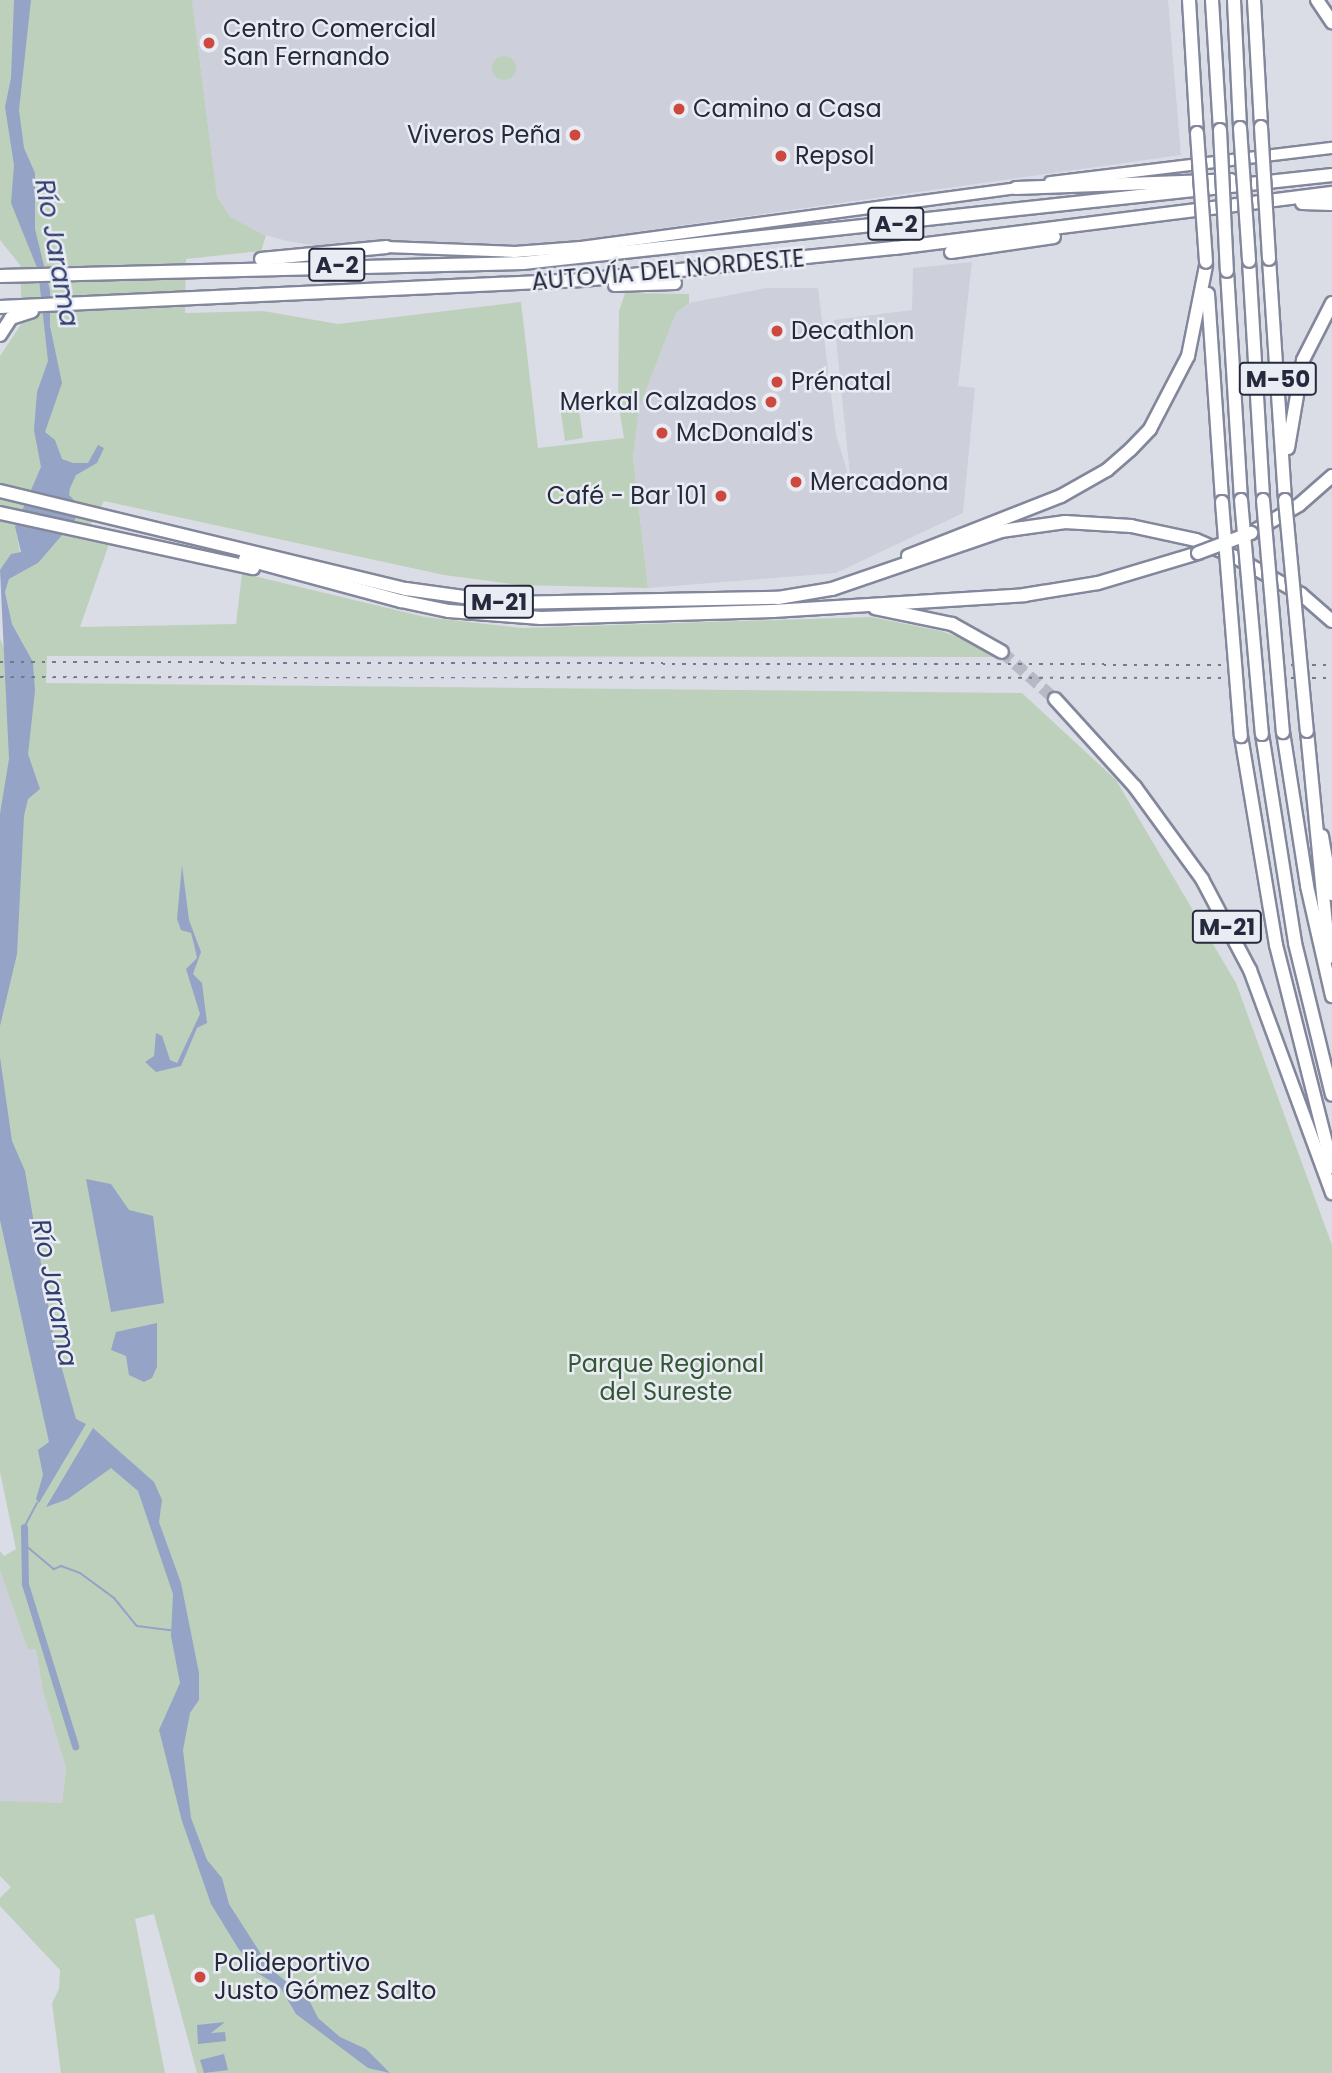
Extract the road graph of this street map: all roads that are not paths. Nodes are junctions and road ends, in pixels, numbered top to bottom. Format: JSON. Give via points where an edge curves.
{"nodes":[{"id":1,"x":1189,"y":0,"type":"edge"},
{"id":2,"x":1212,"y":0,"type":"edge"},
{"id":3,"x":1234,"y":0,"type":"edge"},
{"id":4,"x":1254,"y":0,"type":"edge"},
{"id":5,"x":1317,"y":0,"type":"edge"},
{"id":6,"x":1332,"y":22,"type":"edge"},
{"id":7,"x":1332,"y":148,"type":"edge"},
{"id":8,"x":1331,"y":175,"type":"edge"},
{"id":9,"x":1016,"y":188,"type":"junction"},
{"id":10,"x":1332,"y":193,"type":"edge"},
{"id":11,"x":1256,"y":203,"type":"junction"},
{"id":12,"x":1332,"y":204,"type":"edge"},
{"id":13,"x":1125,"y":221,"type":"junction"},
{"id":14,"x":386,"y":247,"type":"joint"},
{"id":15,"x":951,"y":252,"type":"dead end"},
{"id":16,"x":1206,"y":264,"type":"junction"},
{"id":17,"x":213,"y":267,"type":"junction"},
{"id":18,"x":6,"y":276,"type":"edge"},
{"id":19,"x":583,"y":280,"type":"junction"},
{"id":20,"x":675,"y":283,"type":"dead end"},
{"id":21,"x":1332,"y":303,"type":"edge"},
{"id":22,"x":0,"y":307,"type":"edge"},
{"id":23,"x":15,"y":311,"type":"junction"},
{"id":24,"x":0,"y":335,"type":"edge"},
{"id":25,"x":1332,"y":476,"type":"edge"},
{"id":26,"x":0,"y":482,"type":"edge"},
{"id":27,"x":0,"y":491,"type":"edge"},
{"id":28,"x":17,"y":495,"type":"junction"},
{"id":29,"x":1285,"y":495,"type":"junction"},
{"id":30,"x":0,"y":499,"type":"edge"},
{"id":31,"x":6,"y":515,"type":"edge"},
{"id":32,"x":136,"y":524,"type":"junction"},
{"id":33,"x":867,"y":578,"type":"junction"},
{"id":34,"x":349,"y":588,"type":"junction"},
{"id":35,"x":806,"y":608,"type":"junction"},
{"id":36,"x":1332,"y":621,"type":"edge"},
{"id":37,"x":1002,"y":652,"type":"tunnel mouth"},
{"id":38,"x":1055,"y":699,"type":"tunnel mouth"},
{"id":39,"x":1307,"y":731,"type":"junction"},
{"id":40,"x":1332,"y":894,"type":"edge"},
{"id":41,"x":1328,"y":981,"type":"junction"},
{"id":42,"x":1332,"y":996,"type":"edge"},
{"id":43,"x":1332,"y":1095,"type":"edge"},
{"id":44,"x":1332,"y":1167,"type":"edge"},
{"id":45,"x":1332,"y":1193,"type":"edge"}],
"edges":[{"from":1,"to":16,"type":"highway","number":"M-50","bridge":true},
{"from":2,"to":43,"type":"highway","number":"M-50","bridge":true,"via":[[1241,500],[1262,734],[1296,943]]},
{"from":3,"to":41,"type":"highway","number":"M-50","bridge":true,"via":[[1263,500],[1283,732],[1307,887]]},
{"from":4,"to":29,"type":"highway","number":"M-50","bridge":true},
{"from":5,"to":6,"type":"highway"},
{"from":7,"to":9,"type":"main road"},
{"from":8,"to":9,"type":"highway"},
{"from":8,"to":17,"type":"highway","name":"AUTOVÍA DEL NORDESTE","number":"A-2","via":[[523,263]]},
{"from":9,"to":14,"type":"main road","via":[[581,247],[515,252]]},
{"from":10,"to":11,"type":"highway","name":"AUTOVÍA DEL NORDESTE","number":"A-2"},
{"from":11,"to":12,"type":"highway"},
{"from":11,"to":13,"type":"highway","name":"AUTOVÍA DEL NORDESTE","number":"A-2"},
{"from":13,"to":15,"type":"highway","via":[[1108,228]]},
{"from":13,"to":19,"type":"highway","name":"AUTOVÍA DEL NORDESTE","number":"A-2"},
{"from":14,"to":17,"type":"highway"},
{"from":16,"to":33,"type":"highway","via":[[1188,356],[1150,429],[1130,450],[1107,470],[1061,496],[940,540]]},
{"from":16,"to":44,"type":"highway","number":"M-50","bridge":true,"via":[[1241,736],[1276,945]]},
{"from":17,"to":18,"type":"highway","name":"AUTOVÍA DEL NORDESTE","number":"A-2"},
{"from":19,"to":20,"type":"highway","via":[[607,285]]},
{"from":19,"to":23,"type":"highway","name":"AUTOVÍA DEL NORDESTE","number":"A-2","via":[[64,304]]},
{"from":21,"to":29,"type":"highway","via":[[1303,360],[1290,421]]},
{"from":22,"to":23,"type":"highway"},
{"from":23,"to":24,"type":"highway"},
{"from":25,"to":35,"type":"highway","number":"M-21","bridge":true,"via":[[1299,505],[1251,533],[1098,583],[1024,596]]},
{"from":26,"to":28,"type":"highway"},
{"from":27,"to":28,"type":"highway","number":"M-21"},
{"from":28,"to":30,"type":"highway","number":"M-21"},
{"from":28,"to":32,"type":"highway","number":"M-21"},
{"from":29,"to":39,"type":"highway","number":"M-50","bridge":true},
{"from":31,"to":34,"type":"highway"},
{"from":32,"to":33,"type":"highway","number":"M-21","via":[[371,580],[507,603],[778,598]]},
{"from":32,"to":34,"type":"highway","number":"M-21"},
{"from":33,"to":36,"type":"highway","number":"M-21","via":[[1000,531],[1065,522],[1131,526],[1196,540],[1235,557],[1301,594]]},
{"from":34,"to":35,"type":"highway","number":"M-21","via":[[449,611],[509,616]]},
{"from":35,"to":37,"type":"highway","number":"M-21","via":[[906,612],[952,624]]},
{"from":38,"to":45,"type":"highway","number":"M-21","via":[[1135,787],[1202,878],[1251,970]]},
{"from":39,"to":40,"type":"highway","number":"M-50"},
{"from":39,"to":41,"type":"highway"},
{"from":41,"to":42,"type":"highway","number":"M-50"}]}
